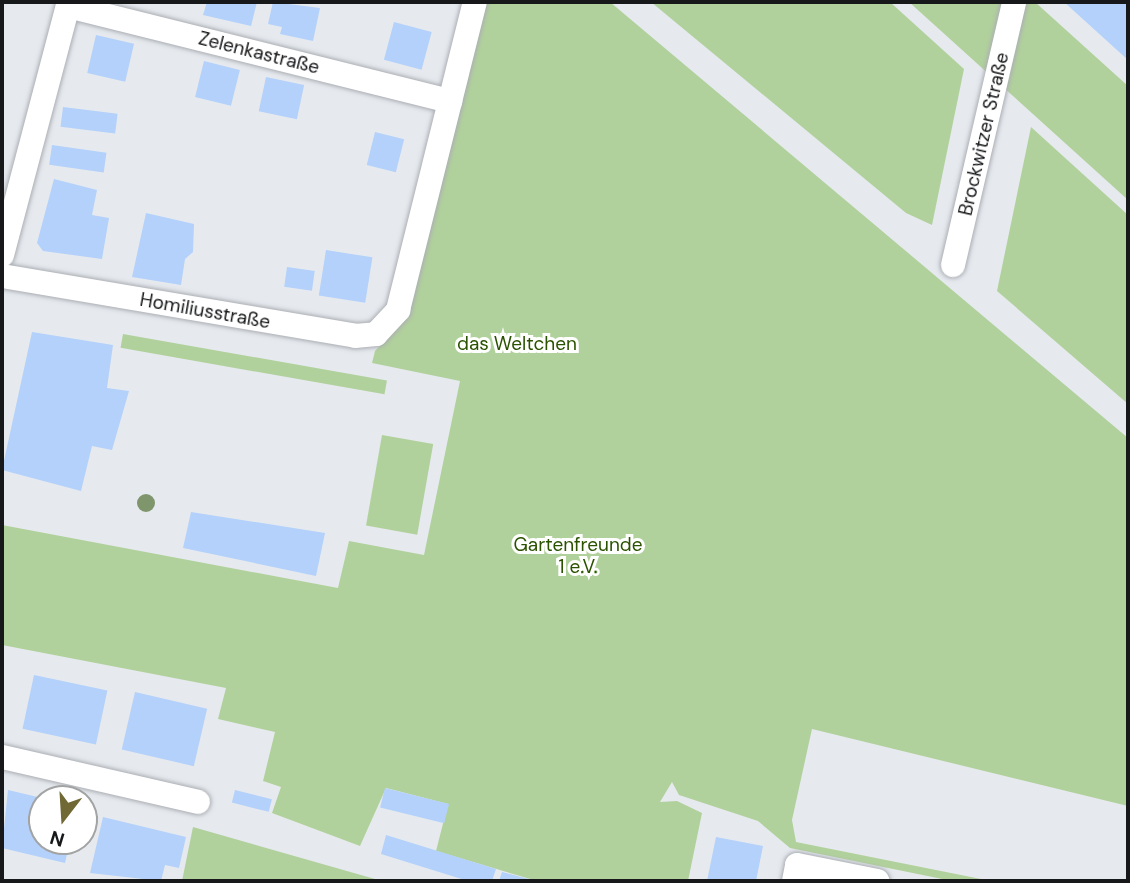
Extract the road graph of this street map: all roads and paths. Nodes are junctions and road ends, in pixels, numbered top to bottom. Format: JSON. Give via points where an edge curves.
{"nodes":[{"id":1,"x":475,"y":2,"type":"edge"},
{"id":2,"x":1014,"y":2,"type":"edge"},
{"id":3,"x":68,"y":4,"type":"edge"},
{"id":4,"x":450,"y":101,"type":"junction"},
{"id":5,"x":2,"y":255,"type":"edge"},
{"id":6,"x":953,"y":265,"type":"dead end"},
{"id":7,"x":2,"y":276,"type":"edge"},
{"id":8,"x":2,"y":757,"type":"edge"},
{"id":9,"x":198,"y":803,"type":"dead end"},
{"id":10,"x":794,"y":881,"type":"edge"},
{"id":11,"x":877,"y":881,"type":"edge"}],
"edges":[{"from":1,"to":4,"type":"street"},
{"from":2,"to":6,"type":"street","name":"Brockwitzer Straße"},
{"from":3,"to":4,"type":"street","name":"Zelenkastraße"},
{"from":3,"to":5,"type":"street"},
{"from":4,"to":7,"type":"street","name":"Homiliusstraße","via":[[398,310],[376,334],[355,336]]},
{"from":8,"to":9,"type":"street"},
{"from":10,"to":11,"type":"street","via":[[797,865]]}]}
